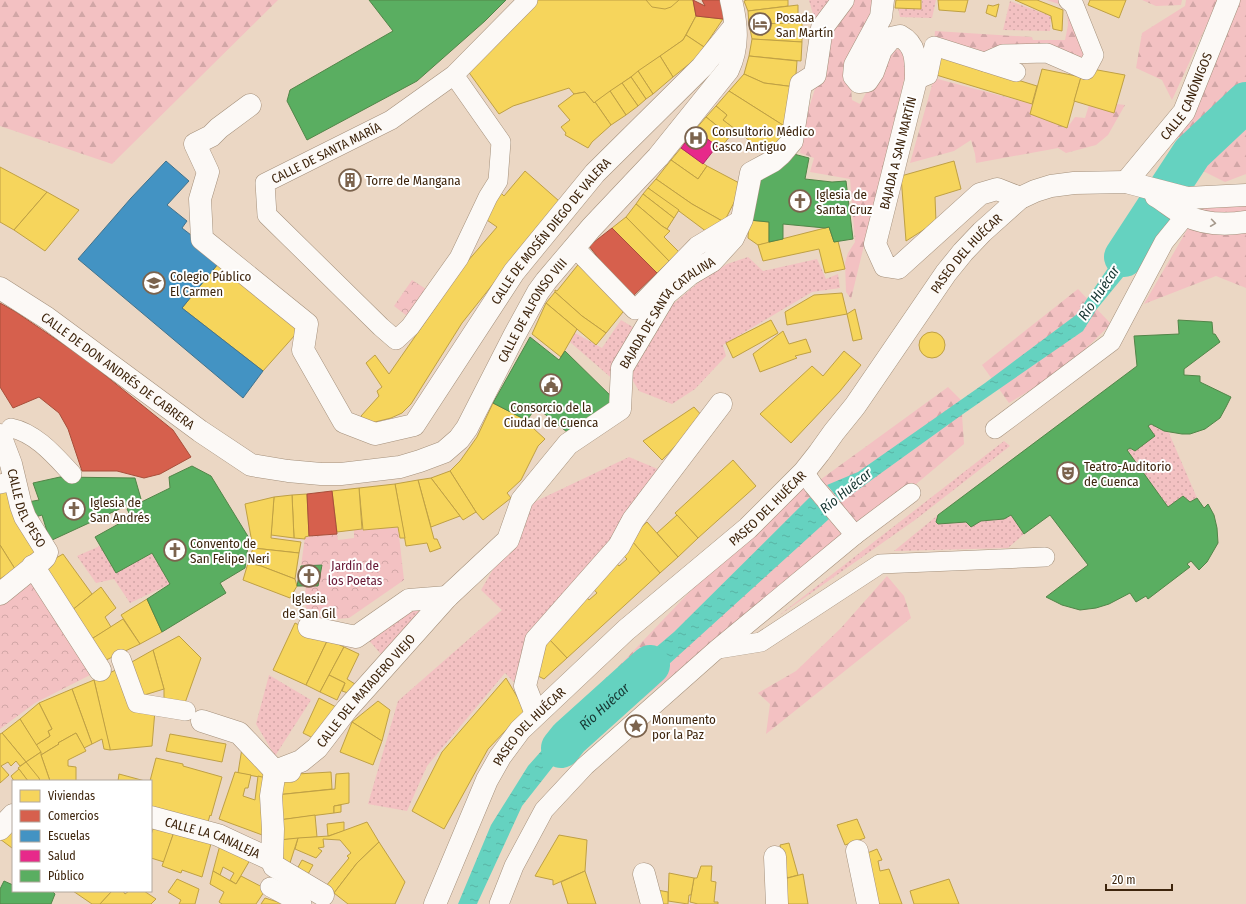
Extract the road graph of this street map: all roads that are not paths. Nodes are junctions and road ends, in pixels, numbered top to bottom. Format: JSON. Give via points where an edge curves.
{"nodes":[{"id":1,"x":528,"y":0,"type":"edge"},
{"id":2,"x":731,"y":0,"type":"edge"},
{"id":3,"x":843,"y":0,"type":"edge"},
{"id":4,"x":883,"y":0,"type":"edge"},
{"id":5,"x":1068,"y":0,"type":"edge"},
{"id":6,"x":1229,"y":0,"type":"edge"},
{"id":7,"x":735,"y":26,"type":"junction"},
{"id":8,"x":985,"y":62,"type":"junction"},
{"id":9,"x":1016,"y":72,"type":"dead end"},
{"id":10,"x":454,"y":75,"type":"junction"},
{"id":11,"x":916,"y":80,"type":"junction"},
{"id":12,"x":250,"y":105,"type":"dead end"},
{"id":13,"x":1134,"y":184,"type":"junction"},
{"id":14,"x":1246,"y":195,"type":"edge"},
{"id":15,"x":1020,"y":198,"type":"junction"},
{"id":16,"x":1188,"y":206,"type":"junction"},
{"id":17,"x":742,"y":220,"type":"junction"},
{"id":18,"x":1246,"y":222,"type":"edge"},
{"id":19,"x":574,"y":248,"type":"junction"},
{"id":20,"x":0,"y":288,"type":"edge"},
{"id":21,"x":721,"y":404,"type":"dead end"},
{"id":22,"x":995,"y":429,"type":"dead end"},
{"id":23,"x":6,"y":431,"type":"edge"},
{"id":24,"x":235,"y":455,"type":"joint"},
{"id":25,"x":72,"y":474,"type":"dead end"},
{"id":26,"x":808,"y":479,"type":"junction"},
{"id":27,"x":8,"y":483,"type":"edge"},
{"id":28,"x":911,"y":493,"type":"dead end"},
{"id":29,"x":849,"y":528,"type":"junction"},
{"id":30,"x":1045,"y":556,"type":"dead end"},
{"id":31,"x":39,"y":562,"type":"junction"},
{"id":32,"x":0,"y":594,"type":"edge"},
{"id":33,"x":446,"y":597,"type":"junction"},
{"id":34,"x":309,"y":627,"type":"dead end"},
{"id":35,"x":716,"y":650,"type":"junction"},
{"id":36,"x":121,"y":659,"type":"dead end"},
{"id":37,"x":100,"y":670,"type":"dead end"},
{"id":38,"x":355,"y":712,"type":"dead end"},
{"id":39,"x":536,"y":714,"type":"junction"},
{"id":40,"x":194,"y":716,"type":"joint"},
{"id":41,"x":275,"y":771,"type":"junction"},
{"id":42,"x":12,"y":816,"type":"edge"},
{"id":43,"x":152,"y":817,"type":"edge"},
{"id":44,"x":0,"y":828,"type":"edge"},
{"id":45,"x":857,"y":851,"type":"dead end"},
{"id":46,"x":775,"y":857,"type":"dead end"},
{"id":47,"x":272,"y":860,"type":"junction"},
{"id":48,"x":644,"y":874,"type":"dead end"},
{"id":49,"x":270,"y":887,"type":"dead end"},
{"id":50,"x":327,"y":899,"type":"edge"},
{"id":51,"x":302,"y":904,"type":"edge"},
{"id":52,"x":435,"y":904,"type":"edge"},
{"id":53,"x":499,"y":904,"type":"edge"},
{"id":54,"x":652,"y":904,"type":"edge"},
{"id":55,"x":777,"y":904,"type":"edge"},
{"id":56,"x":868,"y":904,"type":"edge"}],
"edges":[{"from":1,"to":10,"type":"street","name":"CALLE DE SANTA MARÍA"},
{"from":2,"to":7,"type":"street","name":"CALLE DE ALFONSO VIII"},
{"from":3,"to":17,"type":"street","name":"BAJADA DE SANTA CATALINA","via":[[822,28],[815,75],[801,84],[792,141],[773,161],[751,173]]},
{"from":4,"to":11,"type":"street","name":"BAJADA A SAN MARTÍN","via":[[881,17],[855,65],[854,76],[859,82],[867,81],[881,50],[891,38],[900,36],[907,39],[912,47],[916,58]]},
{"from":5,"to":8,"type":"street","via":[[1074,5],[1094,55],[1086,70],[1047,53],[1003,54]]},
{"from":6,"to":13,"type":"street","name":"CALLE CANÓNIGOS","via":[[1184,112]]},
{"from":7,"to":12,"type":"street","name":"CALLE DE MOSÉN DIEGO DE VALERA","via":[[702,67],[595,174],[514,272],[414,425],[375,434],[344,422],[302,350],[307,324],[202,239],[200,199],[208,172],[195,144],[211,136]]},
{"from":7,"to":19,"type":"street","name":"CALLE DE ALFONSO VIII","via":[[736,49],[728,70],[658,157]]},
{"from":8,"to":9,"type":"street"},
{"from":8,"to":11,"type":"street","via":[[934,46],[928,75]]},
{"from":10,"to":10,"type":"street","name":"CALLE DE SANTA MARÍA","via":[[501,142],[498,181],[459,258],[410,327],[396,340],[267,215],[265,183],[391,120]]},
{"from":11,"to":15,"type":"street","name":"BAJADA A SAN MARTÍN","via":[[876,244],[885,266],[898,268],[980,194],[997,189]]},
{"from":13,"to":15,"type":"street","name":"PASEO DEL HUÉCAR","via":[[1074,183],[1051,186]]},
{"from":13,"to":16,"type":"street"},
{"from":14,"to":16,"type":"street"},
{"from":15,"to":26,"type":"street","name":"PASEO DEL HUÉCAR","via":[[982,232],[946,272],[855,406],[819,453]]},
{"from":16,"to":18,"type":"street","one_way":true,"via":[[1198,220],[1213,224]]},
{"from":16,"to":22,"type":"street","via":[[1164,242],[1111,342]]},
{"from":17,"to":19,"type":"street","via":[[697,246],[635,310]]},
{"from":17,"to":33,"type":"street","name":"BAJADA DE SANTA CATALINA","via":[[733,238],[712,261],[690,274],[666,294],[622,368],[620,409],[568,444],[522,500],[508,540]]},
{"from":19,"to":24,"type":"street","name":"CALLE DE ALFONSO VIII","via":[[538,292],[467,428],[444,452],[400,467],[334,474],[260,467],[251,465]]},
{"from":20,"to":24,"type":"street","name":"CALLE DE DON ANDRÉS DE CABRERA","via":[[47,318]]},
{"from":21,"to":39,"type":"street","via":[[633,520],[619,546],[536,640],[526,686]]},
{"from":23,"to":25,"type":"street","via":[[19,429],[38,441]]},
{"from":23,"to":27,"type":"street","name":"CALLE DEL PESO","via":[[11,464]]},
{"from":26,"to":29,"type":"street"},
{"from":26,"to":39,"type":"street","name":"PASEO DEL HUÉCAR","via":[[626,630]]},
{"from":27,"to":31,"type":"street","name":"CALLE DEL PESO","via":[[47,552]]},
{"from":28,"to":29,"type":"street"},
{"from":29,"to":35,"type":"street"},
{"from":30,"to":35,"type":"street","via":[[880,564],[761,642]]},
{"from":31,"to":32,"type":"street"},
{"from":31,"to":37,"type":"street"},
{"from":33,"to":34,"type":"street","via":[[409,600],[356,637]]},
{"from":33,"to":41,"type":"street","name":"CALLE DEL MATADERO VIEJO","via":[[347,709],[317,748],[301,761]]},
{"from":35,"to":53,"type":"street","via":[[600,751],[544,810],[514,866]]},
{"from":36,"to":40,"type":"street","via":[[137,703]]},
{"from":38,"to":41,"type":"street","name":"CALLE DEL MATADERO VIEJO","via":[[314,769]]},
{"from":39,"to":52,"type":"street","name":"PASEO DEL HUÉCAR","via":[[520,730],[487,780]]},
{"from":40,"to":41,"type":"street","via":[[239,733]]},
{"from":41,"to":47,"type":"street","via":[[271,796]]},
{"from":42,"to":44,"type":"street"},
{"from":43,"to":47,"type":"street","name":"CALLE LA CANALEJA","via":[[218,835]]},
{"from":45,"to":56,"type":"street"},
{"from":46,"to":55,"type":"street"},
{"from":47,"to":50,"type":"street","name":"CALLE LA CANALEJA","via":[[274,866]]},
{"from":48,"to":54,"type":"street"},
{"from":49,"to":51,"type":"street"}]}
